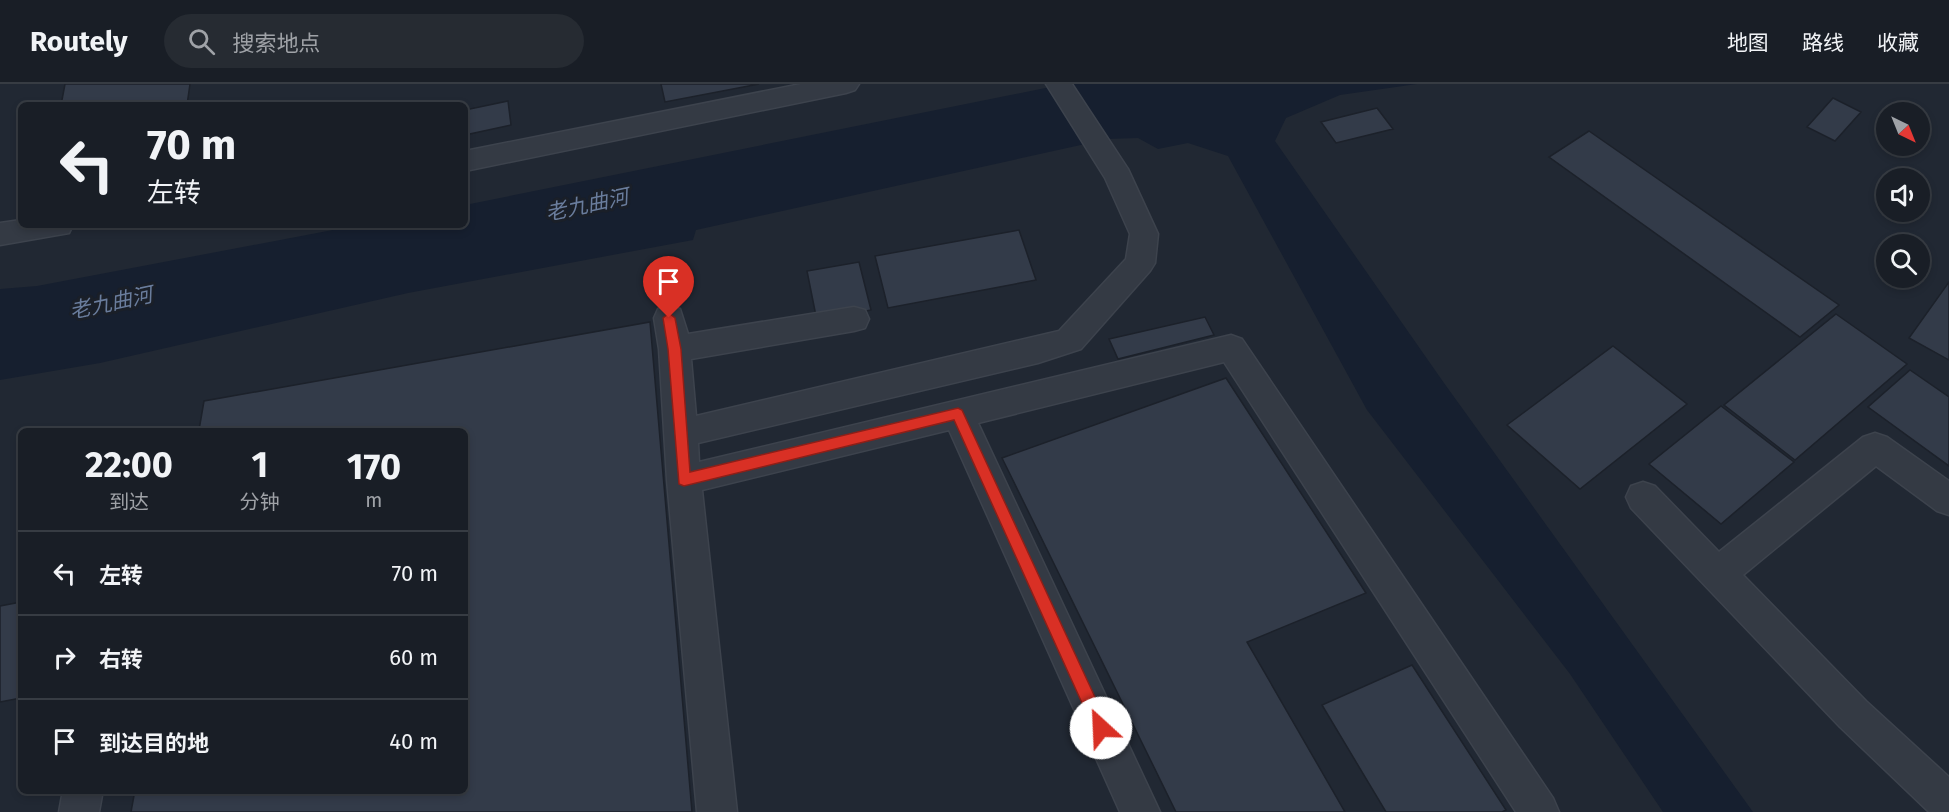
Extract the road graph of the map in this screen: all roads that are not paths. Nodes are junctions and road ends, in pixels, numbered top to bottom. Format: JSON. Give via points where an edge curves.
{"nodes":[{"id":1,"x":846,"y":84,"type":"edge"},
{"id":2,"x":1059,"y":84,"type":"edge"},
{"id":3,"x":468,"y":160,"type":"edge"},
{"id":4,"x":39,"y":228,"type":"edge"},
{"id":5,"x":0,"y":234,"type":"edge"},
{"id":6,"x":854,"y":319,"type":"dead end"},
{"id":7,"x":958,"y":414,"type":"junction"},
{"id":8,"x":682,"y":433,"type":"junction"},
{"id":9,"x":684,"y":480,"type":"junction"},
{"id":10,"x":1643,"y":497,"type":"dead end"},
{"id":11,"x":1949,"y":500,"type":"edge"},
{"id":12,"x":1718,"y":574,"type":"junction"},
{"id":13,"x":82,"y":794,"type":"edge"},
{"id":14,"x":1949,"y":804,"type":"edge"},
{"id":15,"x":79,"y":812,"type":"edge"},
{"id":16,"x":717,"y":812,"type":"edge"},
{"id":17,"x":1140,"y":812,"type":"edge"},
{"id":18,"x":1539,"y":812,"type":"edge"}],
"edges":[{"from":1,"to":3,"type":"street"},
{"from":2,"to":8,"type":"street","via":[[1118,176],[1144,234],[1140,263],[1070,340]]},
{"from":4,"to":5,"type":"street"},
{"from":6,"to":8,"type":"street","via":[[672,334]]},
{"from":7,"to":9,"type":"street"},
{"from":7,"to":17,"type":"street"},
{"from":7,"to":18,"type":"street","via":[[1231,348]]},
{"from":8,"to":9,"type":"street"},
{"from":9,"to":16,"type":"street"},
{"from":10,"to":12,"type":"street"},
{"from":11,"to":12,"type":"street","via":[[1875,447]]},
{"from":12,"to":14,"type":"street","via":[[1853,714]]},
{"from":13,"to":15,"type":"street"}]}
